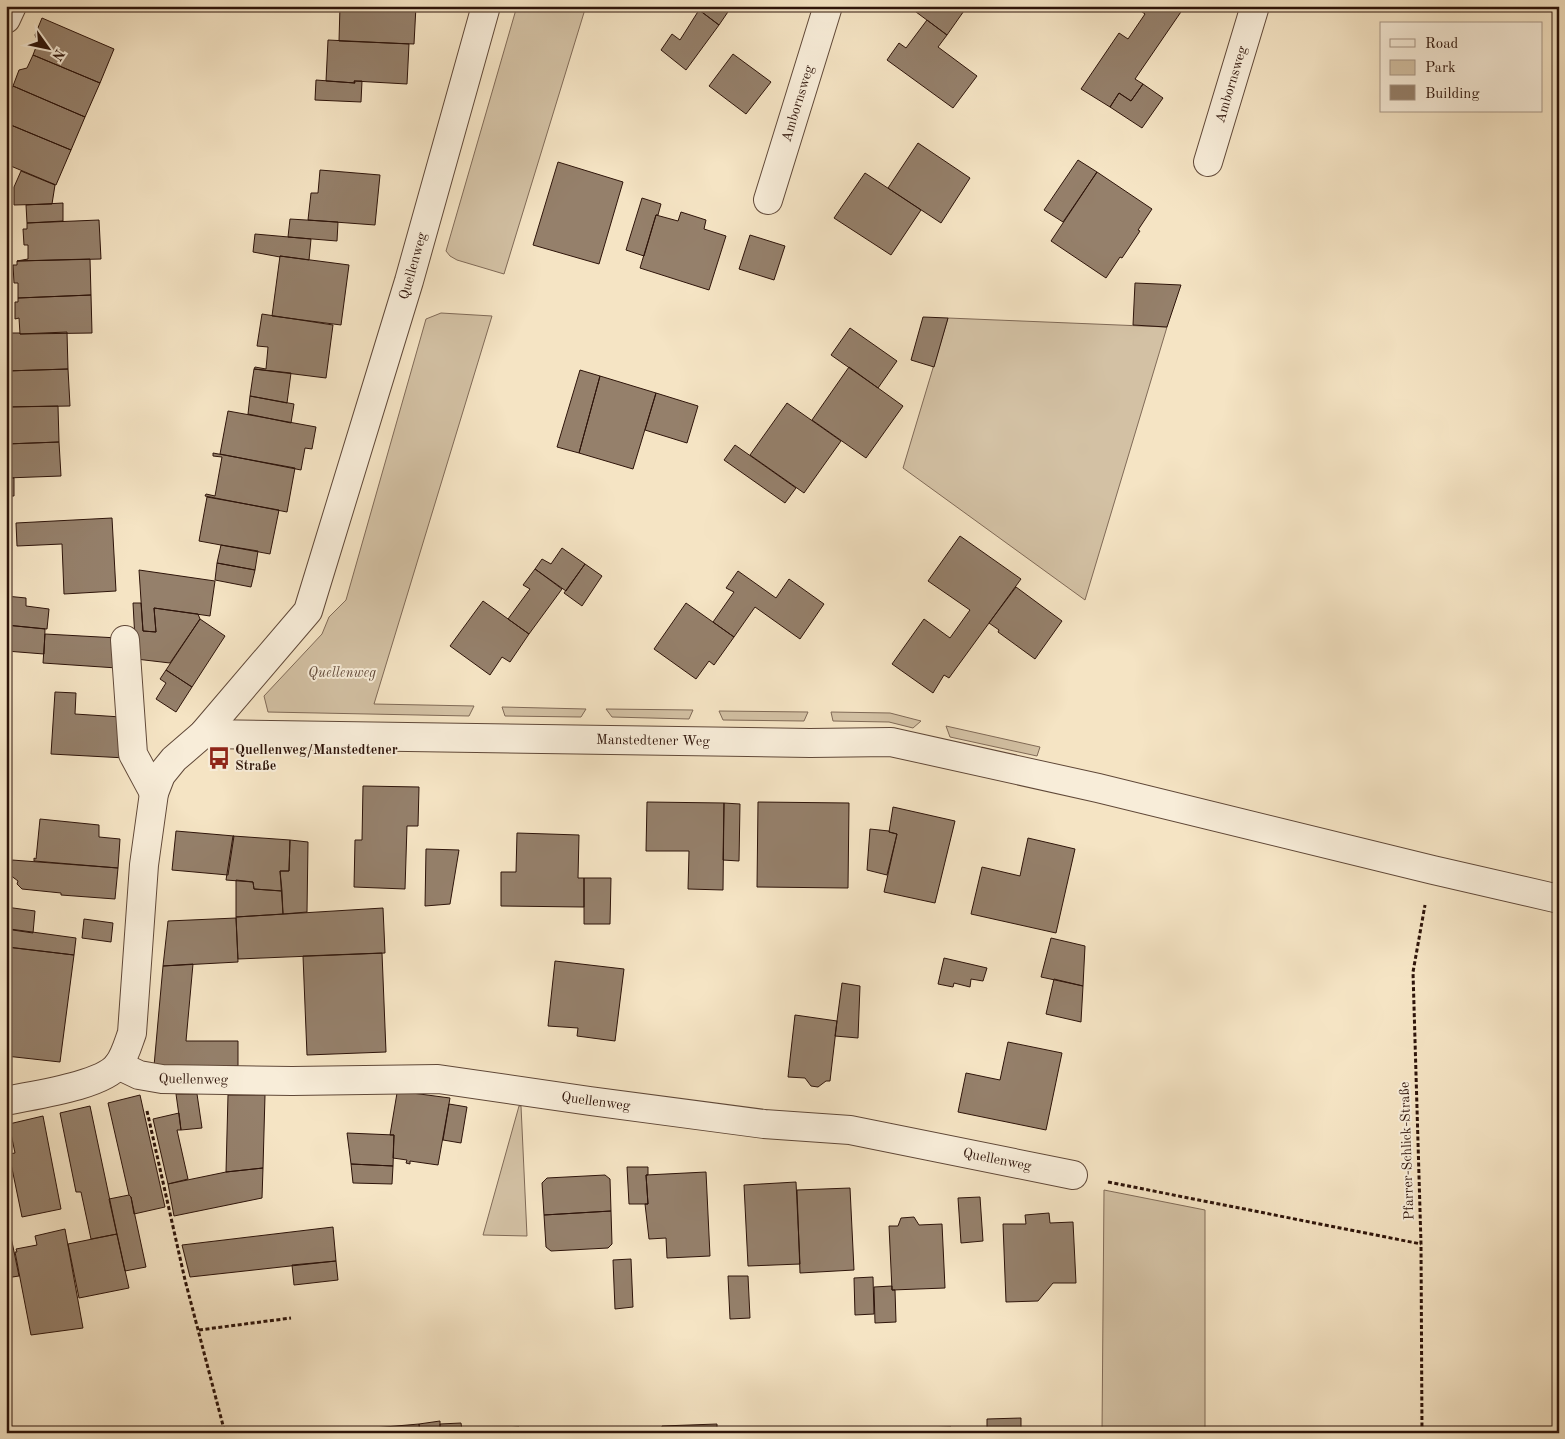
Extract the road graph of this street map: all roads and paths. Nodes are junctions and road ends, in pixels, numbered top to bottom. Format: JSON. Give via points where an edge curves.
{"nodes":[{"id":1,"x":12,"y":6,"type":"edge"},
{"id":2,"x":486,"y":6,"type":"edge"},
{"id":3,"x":828,"y":6,"type":"edge"},
{"id":4,"x":1255,"y":6,"type":"edge"},
{"id":5,"x":6,"y":19,"type":"edge"},
{"id":6,"x":1208,"y":162,"type":"dead end"},
{"id":7,"x":768,"y":200,"type":"dead end"},
{"id":8,"x":125,"y":640,"type":"dead end"},
{"id":9,"x":203,"y":734,"type":"junction"},
{"id":10,"x":154,"y":793,"type":"junction"},
{"id":11,"x":1432,"y":870,"type":"junction"},
{"id":12,"x":1559,"y":899,"type":"edge"},
{"id":13,"x":118,"y":1066,"type":"junction"},
{"id":14,"x":6,"y":1101,"type":"edge"},
{"id":15,"x":1073,"y":1175,"type":"joint"},
{"id":16,"x":1421,"y":1244,"type":"junction"},
{"id":17,"x":291,"y":1318,"type":"dead end"},
{"id":18,"x":199,"y":1330,"type":"junction"},
{"id":19,"x":225,"y":1433,"type":"edge"},
{"id":20,"x":1422,"y":1433,"type":"edge"}],
"edges":[{"from":1,"to":5,"type":"street"},
{"from":2,"to":9,"type":"street","name":"Quellenweg","via":[[409,282],[308,611]]},
{"from":3,"to":7,"type":"street","name":"Ambornsweg"},
{"from":4,"to":6,"type":"street","name":"Ambornsweg"},
{"from":8,"to":10,"type":"street","via":[[133,754]]},
{"from":9,"to":10,"type":"street","name":"Quellenweg","via":[[174,759],[161,775]]},
{"from":9,"to":11,"type":"street","name":"Manstedtener Weg","via":[[810,744],[891,742],[1098,788]]},
{"from":10,"to":13,"type":"street","name":"Quellenweg","via":[[144,865],[132,1033]]},
{"from":11,"to":12,"type":"street","name":"Manstedtener Weg"},
{"from":11,"to":16,"type":"path","name":"Pfarrer-Schlick-Straße","via":[[1413,972]]},
{"from":13,"to":14,"type":"street","via":[[104,1076],[80,1084]]},
{"from":13,"to":15,"type":"street","name":"Quellenweg","via":[[139,1075],[162,1079],[438,1079],[764,1124],[850,1130]]},
{"from":13,"to":18,"type":"path","via":[[143,1095]]},
{"from":15,"to":16,"type":"path"},
{"from":16,"to":20,"type":"path","name":"Pfarrer-Schlick-Straße"},
{"from":17,"to":18,"type":"path"},
{"from":18,"to":19,"type":"path"}]}
